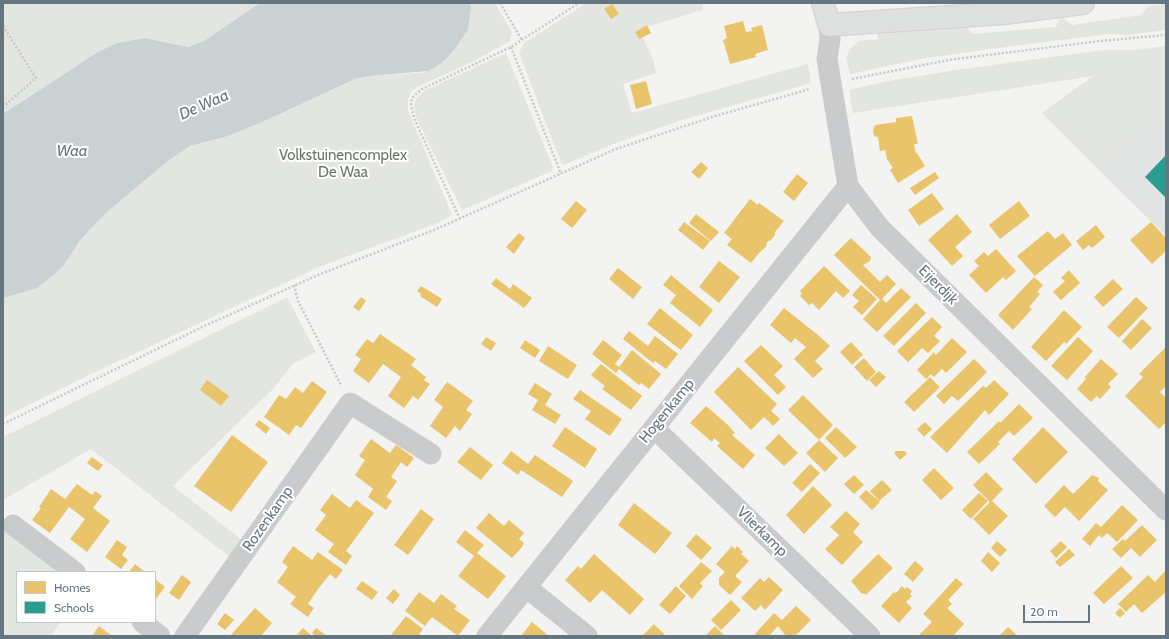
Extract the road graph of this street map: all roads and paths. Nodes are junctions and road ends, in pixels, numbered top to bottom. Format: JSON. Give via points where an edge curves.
{"nodes":[{"id":1,"x":500,"y":3,"type":"edge"},
{"id":2,"x":579,"y":3,"type":"edge"},
{"id":3,"x":823,"y":3,"type":"edge"},
{"id":4,"x":1083,"y":3,"type":"edge"},
{"id":5,"x":829,"y":24,"type":"junction"},
{"id":6,"x":3,"y":26,"type":"edge"},
{"id":7,"x":1166,"y":35,"type":"edge"},
{"id":8,"x":522,"y":40,"type":"junction"},
{"id":9,"x":511,"y":47,"type":"junction"},
{"id":10,"x":831,"y":84,"type":"junction"},
{"id":11,"x":3,"y":107,"type":"edge"},
{"id":12,"x":560,"y":174,"type":"junction"},
{"id":13,"x":848,"y":186,"type":"junction"},
{"id":14,"x":460,"y":218,"type":"junction"},
{"id":15,"x":294,"y":285,"type":"junction"},
{"id":16,"x":350,"y":403,"type":"junction"},
{"id":17,"x":3,"y":424,"type":"edge"},
{"id":18,"x":654,"y":428,"type":"junction"},
{"id":19,"x":431,"y":454,"type":"dead end"},
{"id":20,"x":1166,"y":510,"type":"edge"},
{"id":21,"x":13,"y":525,"type":"dead end"},
{"id":22,"x":74,"y":571,"type":"edge"},
{"id":23,"x":526,"y":587,"type":"junction"},
{"id":24,"x":143,"y":623,"type":"edge"},
{"id":25,"x":160,"y":636,"type":"edge"},
{"id":26,"x":185,"y":636,"type":"edge"},
{"id":27,"x":487,"y":636,"type":"edge"},
{"id":28,"x":587,"y":636,"type":"edge"},
{"id":29,"x":870,"y":636,"type":"edge"}],
"edges":[{"from":1,"to":8,"type":"path"},
{"from":2,"to":8,"type":"path"},
{"from":3,"to":5,"type":"street","name":"Eijerdijk"},
{"from":4,"to":5,"type":"street","via":[[1006,12]]},
{"from":5,"to":10,"type":"street","name":"Eijerdijk","via":[[827,59]]},
{"from":6,"to":11,"type":"path","via":[[36,78]]},
{"from":7,"to":10,"type":"path","via":[[949,60]]},
{"from":8,"to":9,"type":"path"},
{"from":9,"to":12,"type":"path"},
{"from":9,"to":14,"type":"path","via":[[422,89],[412,98],[414,118]]},
{"from":10,"to":12,"type":"path","via":[[712,116],[616,149]]},
{"from":10,"to":13,"type":"street","name":"Eijerdijk"},
{"from":12,"to":14,"type":"path"},
{"from":13,"to":18,"type":"street","name":"Hogenkamp"},
{"from":13,"to":20,"type":"street","name":"Eijerdijk","via":[[880,228]]},
{"from":14,"to":15,"type":"path"},
{"from":15,"to":16,"type":"path","via":[[298,300]]},
{"from":15,"to":17,"type":"path"},
{"from":16,"to":19,"type":"street"},
{"from":16,"to":26,"type":"street","name":"Rozenkamp"},
{"from":18,"to":23,"type":"street","name":"Hogenkamp"},
{"from":18,"to":29,"type":"street","name":"Vlierkamp"},
{"from":21,"to":22,"type":"street"},
{"from":23,"to":27,"type":"street","name":"Hogenkamp"},
{"from":23,"to":28,"type":"street"},
{"from":24,"to":25,"type":"street"}]}
